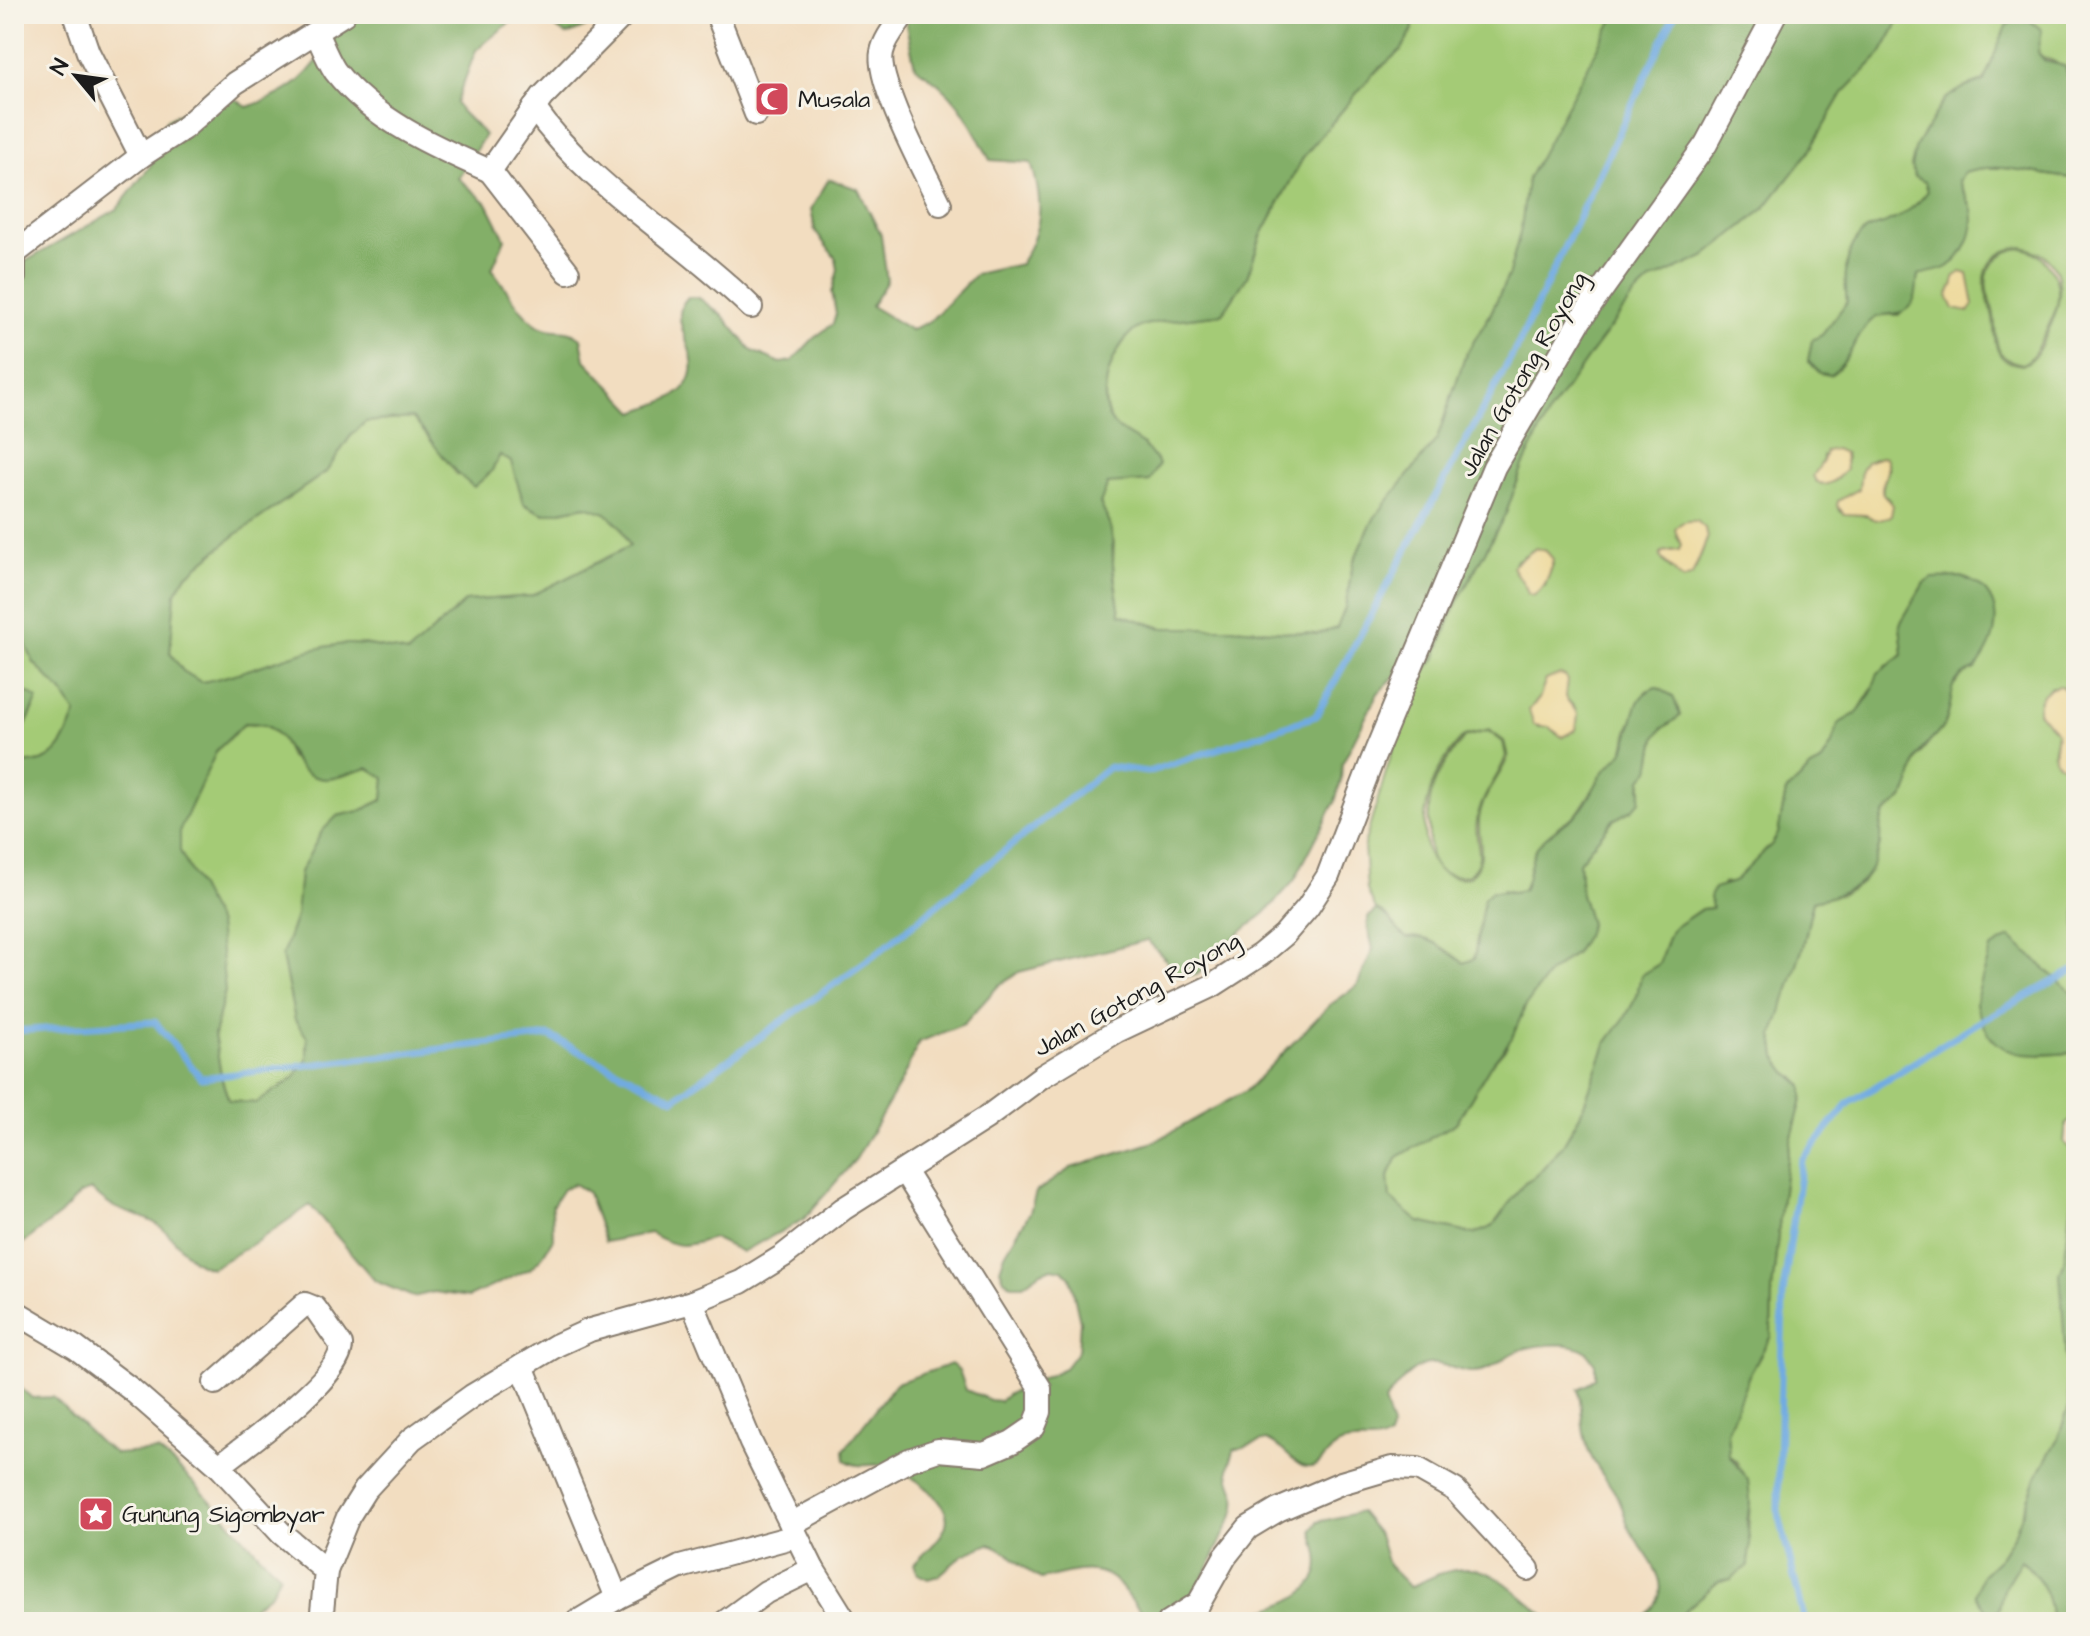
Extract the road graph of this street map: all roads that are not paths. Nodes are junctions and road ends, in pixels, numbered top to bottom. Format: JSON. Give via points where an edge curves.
{"nodes":[{"id":1,"x":75,"y":14,"type":"edge"},
{"id":2,"x":344,"y":14,"type":"edge"},
{"id":3,"x":624,"y":14,"type":"edge"},
{"id":4,"x":717,"y":14,"type":"edge"},
{"id":5,"x":904,"y":14,"type":"edge"},
{"id":6,"x":1775,"y":14,"type":"edge"},
{"id":7,"x":316,"y":32,"type":"junction"},
{"id":8,"x":534,"y":108,"type":"junction"},
{"id":9,"x":756,"y":114,"type":"dead end"},
{"id":10,"x":141,"y":156,"type":"junction"},
{"id":11,"x":490,"y":171,"type":"junction"},
{"id":12,"x":940,"y":204,"type":"dead end"},
{"id":13,"x":15,"y":252,"type":"edge"},
{"id":14,"x":568,"y":272,"type":"dead end"},
{"id":15,"x":14,"y":277,"type":"edge"},
{"id":16,"x":751,"y":307,"type":"dead end"},
{"id":17,"x":904,"y":1171,"type":"junction"},
{"id":18,"x":692,"y":1302,"type":"junction"},
{"id":19,"x":14,"y":1311,"type":"edge"},
{"id":20,"x":522,"y":1366,"type":"junction"},
{"id":21,"x":215,"y":1383,"type":"dead end"},
{"id":22,"x":219,"y":1466,"type":"junction"},
{"id":23,"x":794,"y":1530,"type":"junction"},
{"id":24,"x":813,"y":1569,"type":"junction"},
{"id":25,"x":1528,"y":1569,"type":"dead end"},
{"id":26,"x":326,"y":1571,"type":"junction"},
{"id":27,"x":617,"y":1598,"type":"junction"},
{"id":28,"x":321,"y":1622,"type":"edge"},
{"id":29,"x":577,"y":1622,"type":"edge"},
{"id":30,"x":725,"y":1622,"type":"edge"},
{"id":31,"x":846,"y":1622,"type":"edge"},
{"id":32,"x":1169,"y":1622,"type":"edge"}],
"edges":[{"from":1,"to":10,"type":"street","via":[[88,52]]},
{"from":2,"to":7,"type":"street"},
{"from":3,"to":8,"type":"street"},
{"from":4,"to":9,"type":"street"},
{"from":5,"to":12,"type":"street","via":[[885,42],[882,69]]},
{"from":6,"to":17,"type":"street","name":"Jalan Gotong Royong","via":[[1706,144],[1581,319],[1494,467],[1328,876],[1308,907],[1284,935],[1239,969],[1080,1053]]},
{"from":7,"to":10,"type":"street","via":[[235,83],[184,128]]},
{"from":7,"to":11,"type":"street","via":[[335,70],[366,101],[422,138]]},
{"from":8,"to":11,"type":"street"},
{"from":8,"to":16,"type":"street","via":[[601,183],[718,274]]},
{"from":10,"to":13,"type":"street"},
{"from":11,"to":14,"type":"street"},
{"from":13,"to":15,"type":"street"},
{"from":17,"to":18,"type":"street","name":"Jalan Gotong Royong","via":[[764,1269]]},
{"from":17,"to":23,"type":"street","via":[[1040,1388],[1040,1412],[1034,1427],[1012,1442],[984,1454],[938,1450],[909,1460]]},
{"from":18,"to":20,"type":"street","name":"Jalan Gotong Royong","via":[[590,1330]]},
{"from":18,"to":23,"type":"street"},
{"from":19,"to":22,"type":"street","via":[[132,1390]]},
{"from":20,"to":26,"type":"street","name":"Jalan Gotong Royong","via":[[412,1439],[377,1474],[348,1517]]},
{"from":20,"to":27,"type":"street"},
{"from":21,"to":22,"type":"street","via":[[305,1304],[315,1308],[341,1345],[340,1355],[317,1384]]},
{"from":22,"to":26,"type":"street","via":[[281,1533]]},
{"from":23,"to":24,"type":"street"},
{"from":23,"to":27,"type":"street","via":[[680,1567]]},
{"from":24,"to":30,"type":"street","via":[[766,1592]]},
{"from":24,"to":31,"type":"street"},
{"from":25,"to":32,"type":"street","via":[[1455,1490],[1418,1469],[1392,1468],[1328,1488],[1248,1528],[1199,1603]]},
{"from":26,"to":28,"type":"street","name":"Jalan Gotong Royong"},
{"from":27,"to":29,"type":"street"}]}
